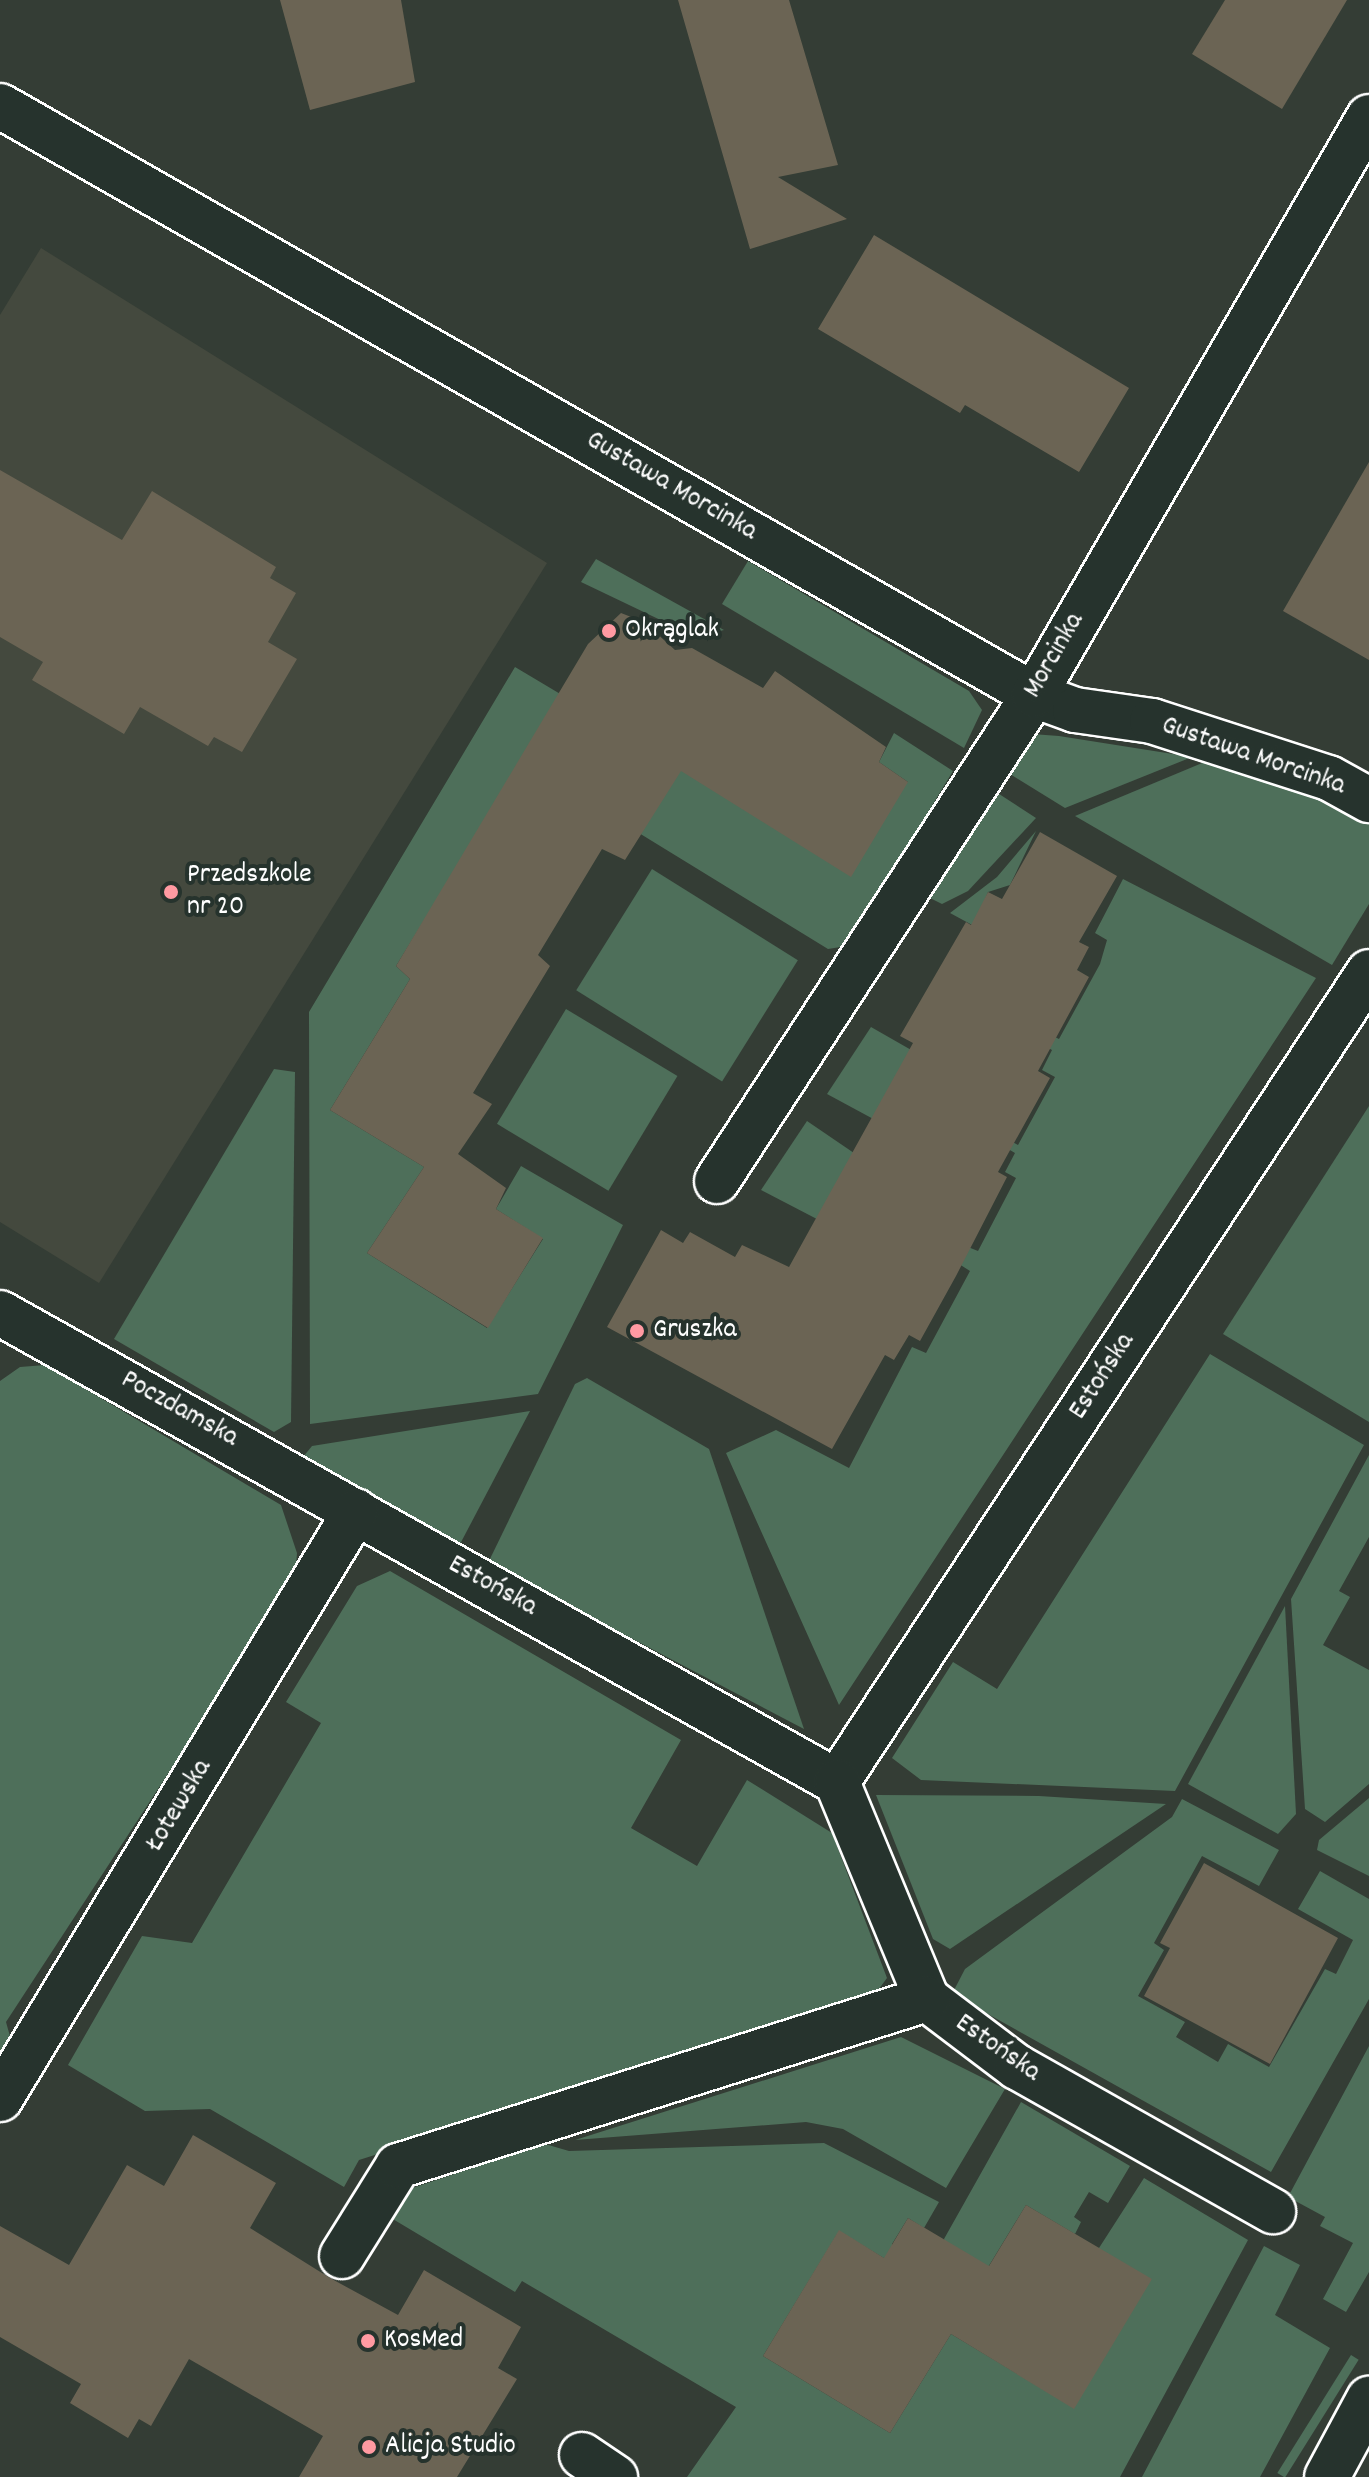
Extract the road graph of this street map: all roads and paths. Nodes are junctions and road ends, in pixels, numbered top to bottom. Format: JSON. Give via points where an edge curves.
{"nodes":[{"id":1,"x":0,"y":106,"type":"edge"},
{"id":2,"x":1369,"y":117,"type":"edge"},
{"id":3,"x":1034,"y":695,"type":"junction"},
{"id":4,"x":1369,"y":800,"type":"edge"},
{"id":5,"x":1369,"y":972,"type":"edge"},
{"id":6,"x":717,"y":1181,"type":"dead end"},
{"id":7,"x":2,"y":1318,"type":"edge"},
{"id":8,"x":356,"y":1511,"type":"junction"},
{"id":9,"x":837,"y":1782,"type":"junction"},
{"id":10,"x":927,"y":1999,"type":"junction"},
{"id":11,"x":0,"y":2099,"type":"edge"},
{"id":12,"x":1273,"y":2211,"type":"dead end"},
{"id":13,"x":342,"y":2256,"type":"dead end"},
{"id":14,"x":1369,"y":2399,"type":"edge"},
{"id":15,"x":1327,"y":2477,"type":"edge"}],
"edges":[{"from":1,"to":3,"type":"street","name":"Gustawa Morcinka"},
{"from":2,"to":3,"type":"street","name":"Morcinka"},
{"from":3,"to":4,"type":"street","name":"Gustawa Morcinka","via":[[1075,710],[1152,721],[1329,778]]},
{"from":3,"to":6,"type":"street","name":"Morcinka"},
{"from":5,"to":9,"type":"street","name":"Estońska"},
{"from":7,"to":8,"type":"street","name":"Poczdamska"},
{"from":8,"to":9,"type":"street","name":"Estońska"},
{"from":8,"to":11,"type":"street","name":"Łotewska"},
{"from":9,"to":10,"type":"street","name":"Estońska"},
{"from":10,"to":12,"type":"street","name":"Estońska","via":[[1017,2067]]},
{"from":10,"to":13,"type":"street","via":[[398,2166]]},
{"from":14,"to":15,"type":"street"}]}
